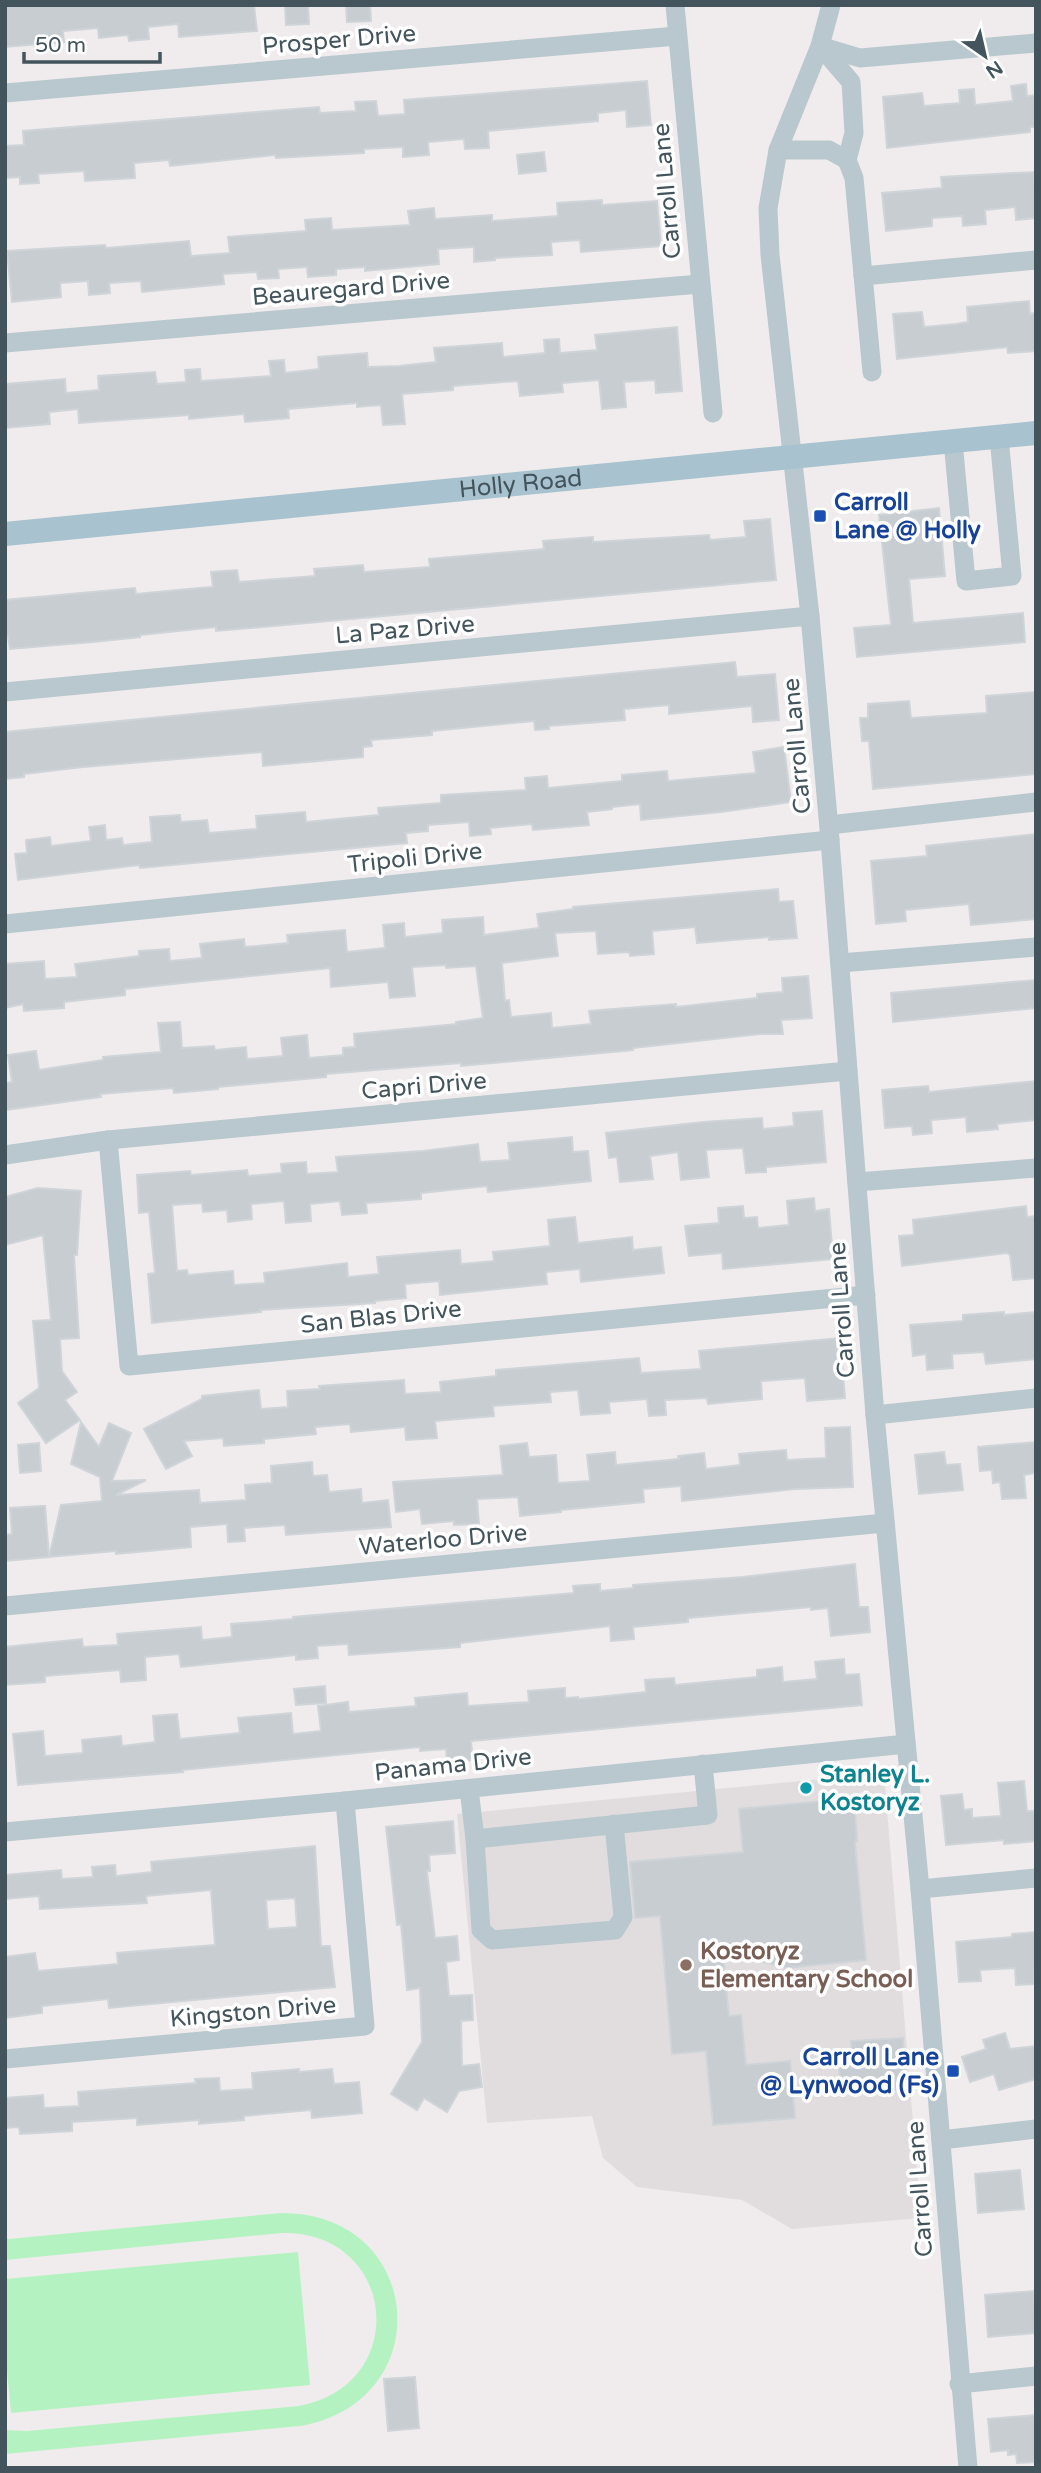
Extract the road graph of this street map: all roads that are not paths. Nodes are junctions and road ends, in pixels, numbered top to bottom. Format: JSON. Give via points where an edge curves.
{"nodes":[{"id":1,"x":675,"y":5,"type":"edge"},
{"id":2,"x":831,"y":5,"type":"edge"},
{"id":3,"x":677,"y":36,"type":"junction"},
{"id":4,"x":1036,"y":43,"type":"edge"},
{"id":5,"x":820,"y":46,"type":"junction"},
{"id":6,"x":5,"y":93,"type":"edge"},
{"id":7,"x":778,"y":150,"type":"junction"},
{"id":8,"x":847,"y":160,"type":"junction"},
{"id":9,"x":1036,"y":260,"type":"edge"},
{"id":10,"x":863,"y":276,"type":"junction"},
{"id":11,"x":700,"y":284,"type":"junction"},
{"id":12,"x":5,"y":343,"type":"edge"},
{"id":13,"x":873,"y":372,"type":"dead end"},
{"id":14,"x":713,"y":413,"type":"dead end"},
{"id":15,"x":1036,"y":433,"type":"edge"},
{"id":16,"x":999,"y":437,"type":"junction"},
{"id":17,"x":953,"y":441,"type":"junction"},
{"id":18,"x":791,"y":458,"type":"junction"},
{"id":19,"x":5,"y":534,"type":"edge"},
{"id":20,"x":810,"y":616,"type":"junction"},
{"id":21,"x":5,"y":692,"type":"edge"},
{"id":22,"x":1036,"y":802,"type":"edge"},
{"id":23,"x":830,"y":833,"type":"junction"},
{"id":24,"x":5,"y":924,"type":"edge"},
{"id":25,"x":1036,"y":947,"type":"edge"},
{"id":26,"x":840,"y":963,"type":"junction"},
{"id":27,"x":848,"y":1071,"type":"junction"},
{"id":28,"x":108,"y":1140,"type":"junction"},
{"id":29,"x":5,"y":1155,"type":"edge"},
{"id":30,"x":1036,"y":1168,"type":"edge"},
{"id":31,"x":857,"y":1182,"type":"junction"},
{"id":32,"x":866,"y":1295,"type":"junction"},
{"id":33,"x":1036,"y":1398,"type":"edge"},
{"id":34,"x":875,"y":1415,"type":"junction"},
{"id":35,"x":886,"y":1523,"type":"junction"},
{"id":36,"x":5,"y":1606,"type":"edge"},
{"id":37,"x":906,"y":1744,"type":"junction"},
{"id":38,"x":703,"y":1765,"type":"junction"},
{"id":39,"x":468,"y":1788,"type":"junction"},
{"id":40,"x":345,"y":1801,"type":"junction"},
{"id":41,"x":614,"y":1824,"type":"junction"},
{"id":42,"x":5,"y":1832,"type":"edge"},
{"id":43,"x":475,"y":1839,"type":"junction"},
{"id":44,"x":1036,"y":1878,"type":"edge"},
{"id":45,"x":920,"y":1889,"type":"junction"},
{"id":46,"x":5,"y":2059,"type":"edge"},
{"id":47,"x":1036,"y":2129,"type":"edge"},
{"id":48,"x":942,"y":2140,"type":"junction"},
{"id":49,"x":1036,"y":2376,"type":"edge"},
{"id":50,"x":959,"y":2384,"type":"junction"},
{"id":51,"x":968,"y":2468,"type":"edge"}],
"edges":[{"from":1,"to":3,"type":"street","name":"Carroll Lane"},
{"from":2,"to":5,"type":"street","name":"Carroll Lane"},
{"from":3,"to":6,"type":"street","name":"Prosper Drive"},
{"from":3,"to":11,"type":"street","name":"Carroll Lane"},
{"from":4,"to":5,"type":"street","via":[[860,58]]},
{"from":5,"to":7,"type":"street","name":"Carroll Lane"},
{"from":5,"to":8,"type":"street","via":[[850,82],[854,133]]},
{"from":7,"to":8,"type":"street","via":[[829,150]]},
{"from":7,"to":18,"type":"street","name":"Carroll Lane","via":[[768,208],[769,243]]},
{"from":8,"to":10,"type":"street","via":[[854,178]]},
{"from":9,"to":10,"type":"street"},
{"from":10,"to":13,"type":"street"},
{"from":11,"to":12,"type":"street","name":"Beauregard Drive"},
{"from":11,"to":14,"type":"street","name":"Carroll Lane"},
{"from":15,"to":16,"type":"main road","name":"Holly Road"},
{"from":16,"to":17,"type":"main road","name":"Holly Road"},
{"from":16,"to":17,"type":"street","via":[[1012,576],[967,581]]},
{"from":17,"to":18,"type":"main road","name":"Holly Road"},
{"from":18,"to":19,"type":"main road","name":"Holly Road"},
{"from":18,"to":20,"type":"street","name":"Carroll Lane"},
{"from":20,"to":21,"type":"street","name":"La Paz Drive"},
{"from":20,"to":23,"type":"street","name":"Carroll Lane"},
{"from":22,"to":23,"type":"street","name":"Tripoli Drive"},
{"from":23,"to":24,"type":"street","name":"Tripoli Drive"},
{"from":23,"to":26,"type":"street","name":"Carroll Lane"},
{"from":25,"to":26,"type":"street"},
{"from":26,"to":27,"type":"street","name":"Carroll Lane"},
{"from":27,"to":28,"type":"street","name":"Capri Drive"},
{"from":27,"to":31,"type":"street","name":"Carroll Lane"},
{"from":28,"to":29,"type":"street","name":"Capri Drive"},
{"from":28,"to":32,"type":"street","name":"San Blas Drive","via":[[128,1366]]},
{"from":30,"to":31,"type":"street"},
{"from":31,"to":32,"type":"street","name":"Carroll Lane"},
{"from":32,"to":34,"type":"street","name":"Carroll Lane"},
{"from":33,"to":34,"type":"street"},
{"from":34,"to":35,"type":"street","name":"Carroll Lane"},
{"from":35,"to":36,"type":"street","name":"Waterloo Drive"},
{"from":35,"to":37,"type":"street","name":"Carroll Lane"},
{"from":37,"to":38,"type":"street","name":"Panama Drive"},
{"from":37,"to":45,"type":"street","name":"Carroll Lane"},
{"from":38,"to":39,"type":"street","name":"Panama Drive"},
{"from":38,"to":41,"type":"street","via":[[708,1815]]},
{"from":39,"to":40,"type":"street","name":"Panama Drive"},
{"from":39,"to":43,"type":"street"},
{"from":40,"to":42,"type":"street","name":"Panama Drive"},
{"from":40,"to":46,"type":"street","name":"Kingston Drive","via":[[365,2026]]},
{"from":41,"to":43,"type":"street"},
{"from":41,"to":43,"type":"street","via":[[623,1917],[615,1930],[492,1940],[481,1930]]},
{"from":44,"to":45,"type":"street"},
{"from":45,"to":48,"type":"street","name":"Carroll Lane"},
{"from":47,"to":48,"type":"street"},
{"from":48,"to":50,"type":"street","name":"Carroll Lane"},
{"from":49,"to":50,"type":"street"},
{"from":50,"to":51,"type":"street","name":"Carroll Lane"}]}
